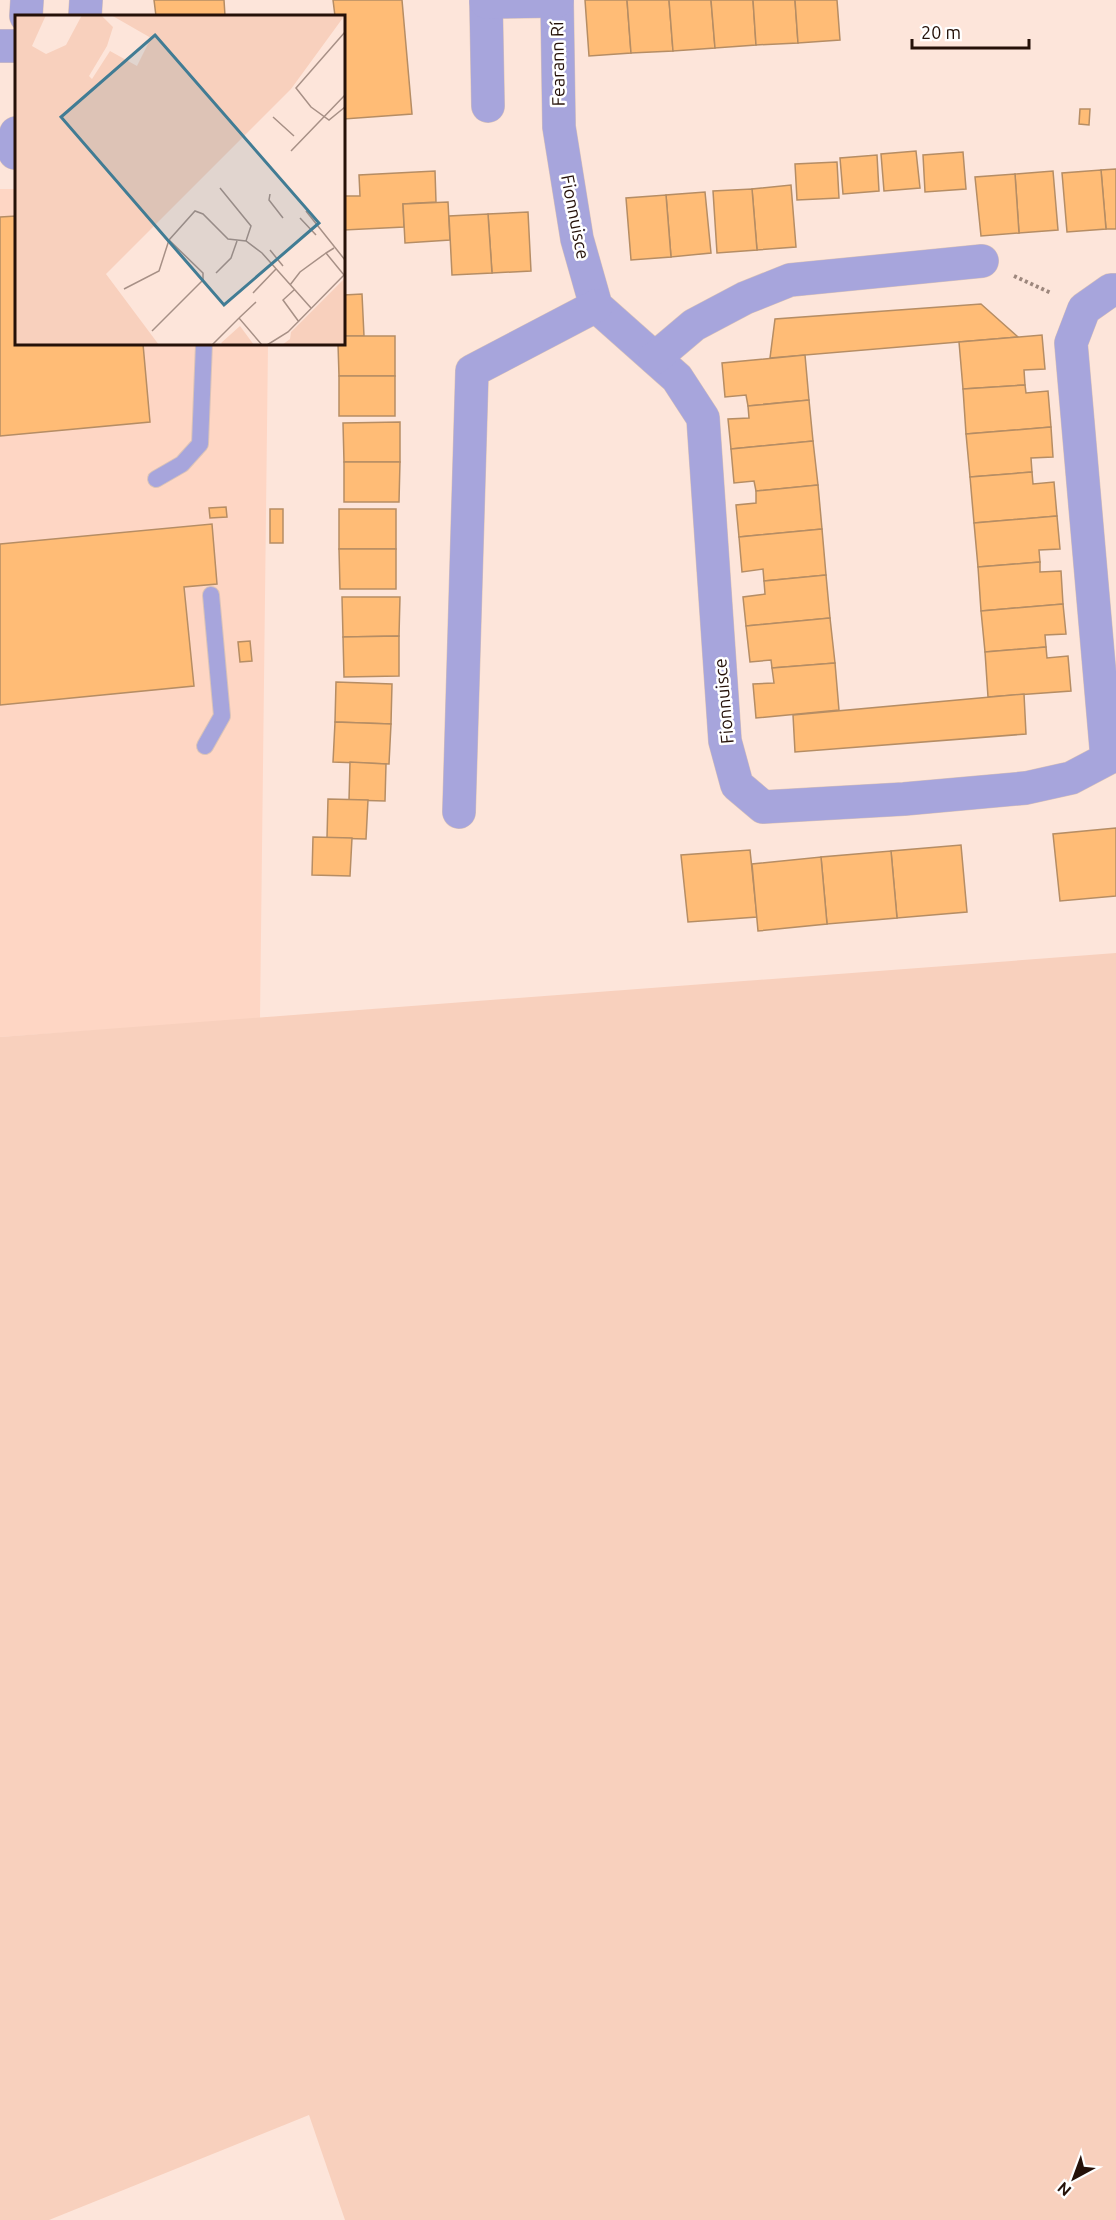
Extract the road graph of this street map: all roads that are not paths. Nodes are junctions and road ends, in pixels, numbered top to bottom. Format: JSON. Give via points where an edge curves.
{"nodes":[{"id":1,"x":27,"y":0,"type":"edge"},
{"id":2,"x":86,"y":0,"type":"edge"},
{"id":3,"x":486,"y":1,"type":"edge"},
{"id":4,"x":557,"y":1,"type":"edge"},
{"id":5,"x":26,"y":15,"type":"edge"},
{"id":6,"x":85,"y":15,"type":"edge"},
{"id":7,"x":488,"y":106,"type":"dead end"},
{"id":8,"x":559,"y":127,"type":"joint"},
{"id":9,"x":982,"y":261,"type":"road end"},
{"id":10,"x":1116,"y":290,"type":"edge"},
{"id":11,"x":596,"y":306,"type":"junction"},
{"id":12,"x":204,"y":345,"type":"edge"},
{"id":13,"x":655,"y":358,"type":"junction"},
{"id":14,"x":156,"y":479,"type":"dead end"},
{"id":15,"x":211,"y":595,"type":"dead end"},
{"id":16,"x":205,"y":746,"type":"dead end"},
{"id":17,"x":1112,"y":757,"type":"edge"},
{"id":18,"x":459,"y":812,"type":"dead end"}],
"edges":[{"from":1,"to":5,"type":"street"},
{"from":2,"to":6,"type":"street"},
{"from":3,"to":4,"type":"street","name":"Fearann Rí"},
{"from":3,"to":7,"type":"street","name":"Fearann Rí"},
{"from":4,"to":8,"type":"street","name":"Fearann Rí"},
{"from":8,"to":11,"type":"street","name":"Fionnuisce","via":[[577,240]]},
{"from":9,"to":13,"type":"street","via":[[790,280],[694,325]]},
{"from":10,"to":17,"type":"street","name":"Fionnuisce","via":[[1084,309],[1071,343]]},
{"from":11,"to":13,"type":"street","name":"Fionnuisce"},
{"from":11,"to":18,"type":"street","via":[[472,371]]},
{"from":12,"to":14,"type":"lane","via":[[200,444],[182,464]]},
{"from":13,"to":17,"type":"street","name":"Fionnuisce","via":[[677,378],[703,418],[725,741],[737,784],[763,807],[1026,788],[1071,778]]},
{"from":15,"to":16,"type":"lane","via":[[222,716]]}]}
